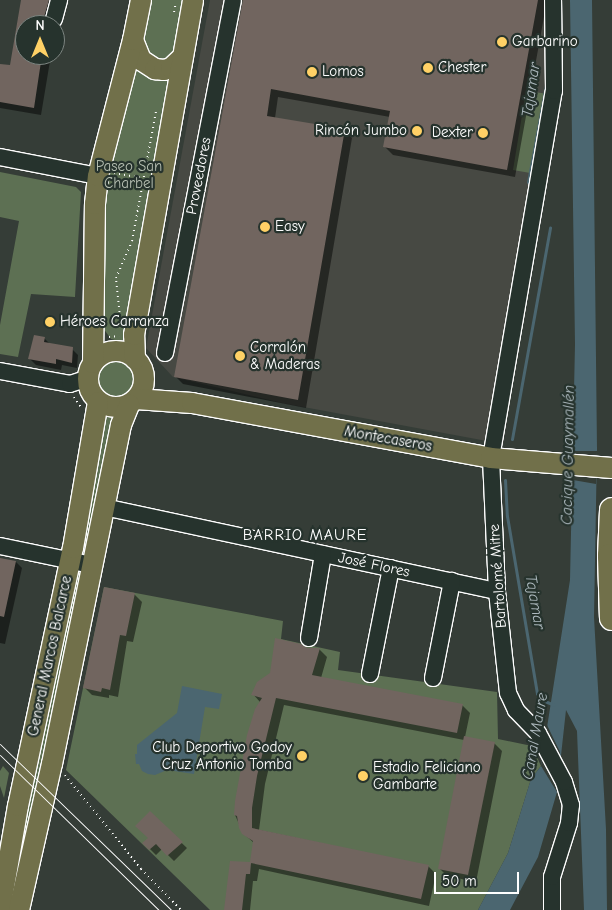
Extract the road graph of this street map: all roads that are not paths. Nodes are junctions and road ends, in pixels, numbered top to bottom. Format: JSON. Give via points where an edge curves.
{"nodes":[{"id":1,"x":59,"y":0,"type":"edge"},
{"id":2,"x":141,"y":0,"type":"edge"},
{"id":3,"x":193,"y":0,"type":"edge"},
{"id":4,"x":233,"y":0,"type":"edge"},
{"id":5,"x":553,"y":0,"type":"edge"},
{"id":6,"x":55,"y":15,"type":"edge"},
{"id":7,"x":133,"y":40,"type":"junction"},
{"id":8,"x":183,"y":57,"type":"junction"},
{"id":9,"x":0,"y":157,"type":"edge"},
{"id":10,"x":99,"y":173,"type":"junction"},
{"id":11,"x":165,"y":353,"type":"dead end"},
{"id":12,"x":138,"y":363,"type":"junction"},
{"id":13,"x":91,"y":370,"type":"junction"},
{"id":14,"x":0,"y":371,"type":"edge"},
{"id":15,"x":98,"y":402,"type":"junction"},
{"id":16,"x":132,"y":402,"type":"junction"},
{"id":17,"x":192,"y":403,"type":"junction"},
{"id":18,"x":491,"y":458,"type":"junction"},
{"id":19,"x":592,"y":467,"type":"edge"},
{"id":20,"x":104,"y":508,"type":"junction"},
{"id":21,"x":612,"y":510,"type":"edge"},
{"id":22,"x":0,"y":546,"type":"edge"},
{"id":23,"x":323,"y":554,"type":"junction"},
{"id":24,"x":70,"y":560,"type":"junction"},
{"id":25,"x":92,"y":565,"type":"junction"},
{"id":26,"x":391,"y":568,"type":"junction"},
{"id":27,"x":452,"y":581,"type":"junction"},
{"id":28,"x":497,"y":591,"type":"junction"},
{"id":29,"x":612,"y":618,"type":"edge"},
{"id":30,"x":308,"y":638,"type":"dead end"},
{"id":31,"x":370,"y":674,"type":"dead end"},
{"id":32,"x":433,"y":678,"type":"dead end"},
{"id":33,"x":6,"y":908,"type":"edge"},
{"id":34,"x":552,"y":910,"type":"edge"}],
"edges":[{"from":1,"to":6,"type":"street"},
{"from":2,"to":7,"type":"main road"},
{"from":3,"to":8,"type":"main road"},
{"from":4,"to":11,"type":"street","name":"Proveedores"},
{"from":5,"to":18,"type":"street","name":"Bartolomé Mitre","via":[[554,91]]},
{"from":7,"to":8,"type":"main road","via":[[141,60],[155,69],[171,68]]},
{"from":7,"to":10,"type":"main road"},
{"from":8,"to":12,"type":"main road","via":[[134,335]]},
{"from":9,"to":10,"type":"street"},
{"from":10,"to":13,"type":"main road","via":[[94,234]]},
{"from":12,"to":13,"type":"main road","via":[[125,353],[114,352],[101,356]]},
{"from":12,"to":16,"type":"main road","via":[[144,382]]},
{"from":12,"to":17,"type":"main road","name":"Montecaseros","via":[[160,388]]},
{"from":13,"to":14,"type":"street","via":[[70,384]]},
{"from":13,"to":15,"type":"main road","via":[[90,391]]},
{"from":15,"to":16,"type":"main road","via":[[115,407]]},
{"from":15,"to":24,"type":"main road","name":"General Marcos Balcarce"},
{"from":16,"to":17,"type":"main road","name":"Montecaseros"},
{"from":16,"to":20,"type":"main road","name":"General Marcos Balcarce","via":[[121,425]]},
{"from":17,"to":18,"type":"main road","name":"Montecaseros"},
{"from":18,"to":19,"type":"main road","name":"Montecaseros"},
{"from":18,"to":28,"type":"street","name":"Bartolomé Mitre"},
{"from":20,"to":23,"type":"street","name":"José Flores"},
{"from":20,"to":25,"type":"main road","name":"General Marcos Balcarce"},
{"from":21,"to":29,"type":"highway"},
{"from":22,"to":24,"type":"street"},
{"from":23,"to":26,"type":"street","name":"José Flores"},
{"from":23,"to":30,"type":"street"},
{"from":24,"to":25,"type":"street"},
{"from":24,"to":33,"type":"main road","name":"General Marcos Balcarce","via":[[22,784]]},
{"from":25,"to":33,"type":"main road","name":"General Marcos Balcarce","via":[[52,764]]},
{"from":26,"to":27,"type":"street","name":"José Flores"},
{"from":26,"to":31,"type":"street"},
{"from":27,"to":28,"type":"street","name":"José Flores"},
{"from":27,"to":32,"type":"street"},
{"from":28,"to":34,"type":"street","name":"Bartolomé Mitre","via":[[508,693],[516,710],[544,744],[568,794],[571,813],[553,870]]}]}
